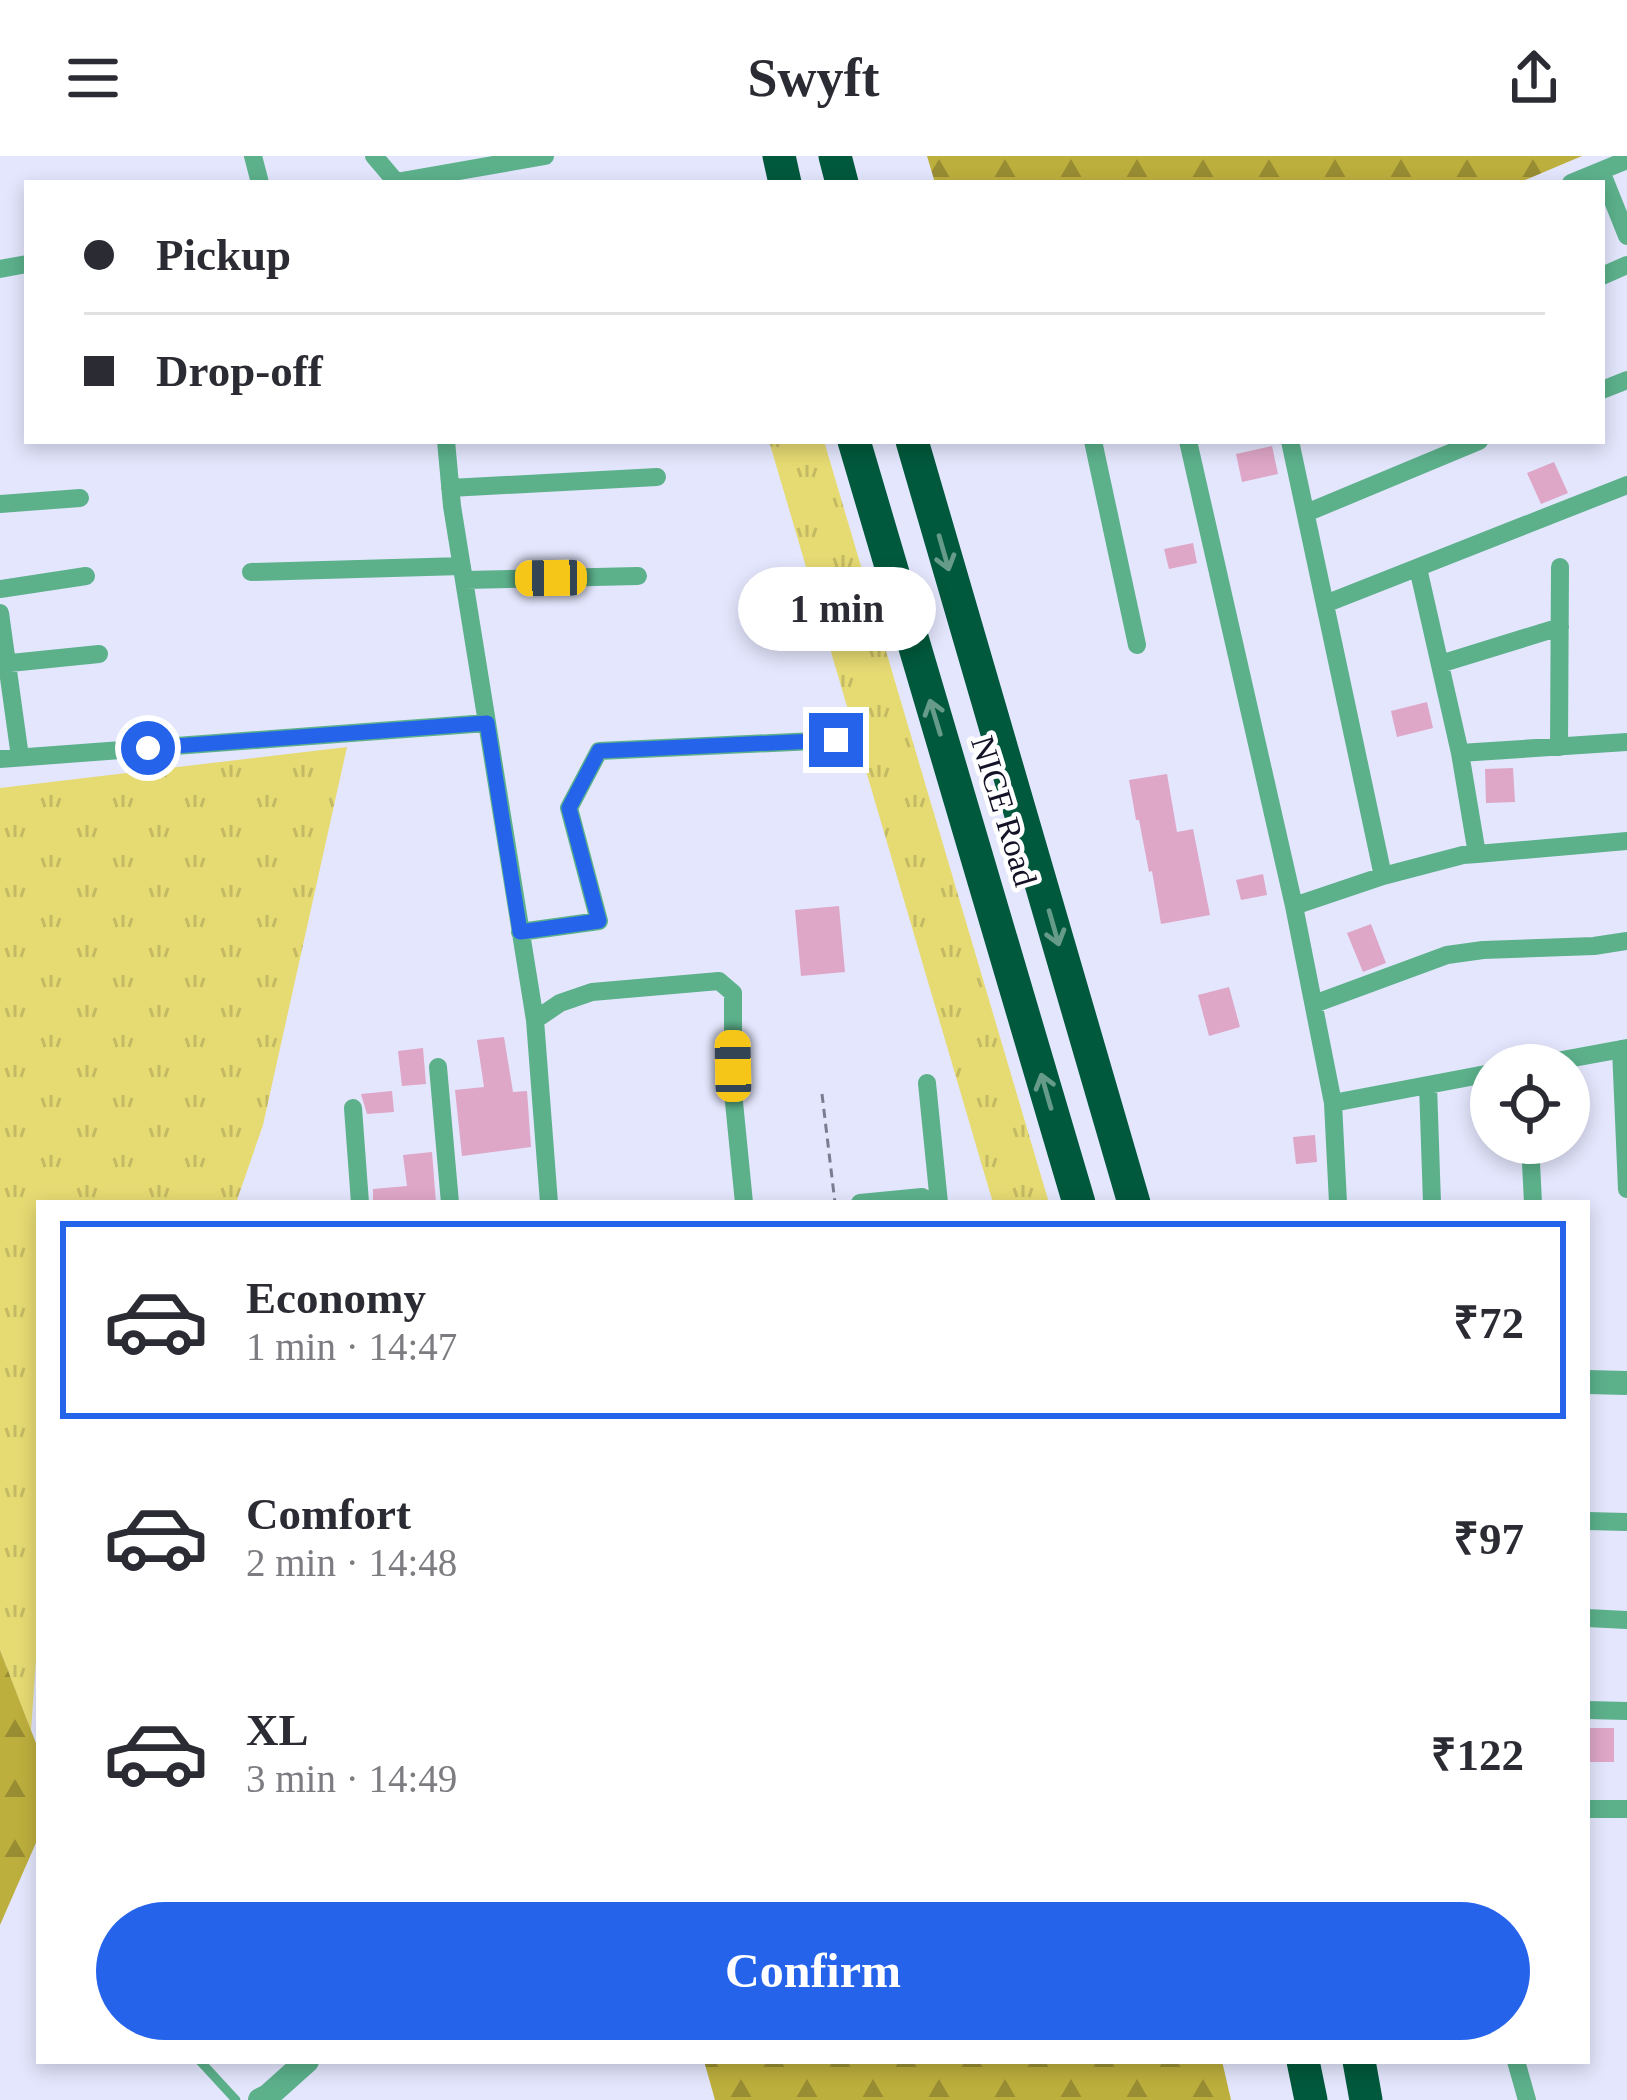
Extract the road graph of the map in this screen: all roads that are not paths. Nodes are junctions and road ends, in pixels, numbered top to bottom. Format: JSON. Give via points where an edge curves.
{"nodes":[{"id":1,"x":374,"y":156,"type":"edge"},
{"id":2,"x":545,"y":156,"type":"edge"},
{"id":3,"x":1627,"y":160,"type":"edge"},
{"id":4,"x":1601,"y":171,"type":"junction"},
{"id":5,"x":394,"y":180,"type":"edge"},
{"id":6,"x":407,"y":180,"type":"edge"},
{"id":7,"x":1578,"y":180,"type":"edge"},
{"id":8,"x":1605,"y":180,"type":"edge"},
{"id":9,"x":1605,"y":181,"type":"edge"},
{"id":10,"x":1627,"y":236,"type":"edge"},
{"id":11,"x":446,"y":444,"type":"edge"},
{"id":12,"x":855,"y":444,"type":"edge"},
{"id":13,"x":913,"y":444,"type":"edge"},
{"id":14,"x":1094,"y":444,"type":"edge"},
{"id":15,"x":1189,"y":444,"type":"edge"},
{"id":16,"x":1291,"y":444,"type":"edge"},
{"id":17,"x":1472,"y":444,"type":"edge"},
{"id":18,"x":657,"y":477,"type":"dead end"},
{"id":19,"x":1627,"y":485,"type":"edge"},
{"id":20,"x":451,"y":488,"type":"junction"},
{"id":21,"x":80,"y":498,"type":"dead end"},
{"id":22,"x":0,"y":504,"type":"edge"},
{"id":23,"x":1306,"y":512,"type":"junction"},
{"id":24,"x":1560,"y":567,"type":"dead end"},
{"id":25,"x":1418,"y":568,"type":"junction"},
{"id":26,"x":251,"y":572,"type":"dead end"},
{"id":27,"x":463,"y":573,"type":"junction"},
{"id":28,"x":86,"y":576,"type":"dead end"},
{"id":29,"x":638,"y":576,"type":"dead end"},
{"id":30,"x":0,"y":589,"type":"edge"},
{"id":31,"x":1325,"y":604,"type":"junction"},
{"id":32,"x":0,"y":614,"type":"edge"},
{"id":33,"x":1560,"y":627,"type":"junction"},
{"id":34,"x":1137,"y":644,"type":"dead end"},
{"id":35,"x":99,"y":654,"type":"dead end"},
{"id":36,"x":3,"y":664,"type":"edge"},
{"id":37,"x":1440,"y":664,"type":"junction"},
{"id":38,"x":487,"y":723,"type":"junction"},
{"id":39,"x":836,"y":740,"type":"dead end"},
{"id":40,"x":1627,"y":742,"type":"edge"},
{"id":41,"x":1558,"y":747,"type":"junction"},
{"id":42,"x":1460,"y":753,"type":"junction"},
{"id":43,"x":10,"y":758,"type":"edge"},
{"id":44,"x":1627,"y":841,"type":"edge"},
{"id":45,"x":1477,"y":854,"type":"junction"},
{"id":46,"x":1383,"y":876,"type":"junction"},
{"id":47,"x":1294,"y":906,"type":"junction"},
{"id":48,"x":520,"y":932,"type":"junction"},
{"id":49,"x":1627,"y":940,"type":"edge"},
{"id":50,"x":1314,"y":1004,"type":"junction"},
{"id":51,"x":535,"y":1020,"type":"junction"},
{"id":52,"x":1624,"y":1048,"type":"edge"},
{"id":53,"x":1590,"y":1054,"type":"edge"},
{"id":54,"x":438,"y":1067,"type":"dead end"},
{"id":55,"x":1470,"y":1077,"type":"edge"},
{"id":56,"x":928,"y":1083,"type":"dead end"},
{"id":57,"x":1428,"y":1085,"type":"junction"},
{"id":58,"x":1334,"y":1103,"type":"junction"},
{"id":59,"x":352,"y":1108,"type":"dead end"},
{"id":60,"x":1531,"y":1164,"type":"edge"},
{"id":61,"x":1627,"y":1189,"type":"edge"},
{"id":62,"x":360,"y":1200,"type":"edge"},
{"id":63,"x":451,"y":1200,"type":"edge"},
{"id":64,"x":548,"y":1200,"type":"edge"},
{"id":65,"x":744,"y":1200,"type":"edge"},
{"id":66,"x":891,"y":1200,"type":"edge"},
{"id":67,"x":929,"y":1200,"type":"edge"},
{"id":68,"x":936,"y":1200,"type":"edge"},
{"id":69,"x":1077,"y":1200,"type":"edge"},
{"id":70,"x":1133,"y":1200,"type":"edge"},
{"id":71,"x":1338,"y":1200,"type":"edge"},
{"id":72,"x":1432,"y":1200,"type":"edge"},
{"id":73,"x":1533,"y":1200,"type":"edge"},
{"id":74,"x":1590,"y":1382,"type":"edge"},
{"id":75,"x":1627,"y":1383,"type":"edge"},
{"id":76,"x":1590,"y":1521,"type":"edge"},
{"id":77,"x":1627,"y":1522,"type":"edge"},
{"id":78,"x":1590,"y":1618,"type":"edge"},
{"id":79,"x":1627,"y":1620,"type":"edge"},
{"id":80,"x":1590,"y":1710,"type":"edge"},
{"id":81,"x":1627,"y":1711,"type":"edge"},
{"id":82,"x":1590,"y":1809,"type":"edge"},
{"id":83,"x":1627,"y":1809,"type":"edge"},
{"id":84,"x":203,"y":2064,"type":"edge"},
{"id":85,"x":304,"y":2064,"type":"edge"},
{"id":86,"x":1304,"y":2064,"type":"edge"},
{"id":87,"x":1360,"y":2064,"type":"edge"},
{"id":88,"x":1517,"y":2064,"type":"edge"},
{"id":89,"x":266,"y":2099,"type":"edge"},
{"id":90,"x":236,"y":2100,"type":"edge"},
{"id":91,"x":1311,"y":2100,"type":"edge"},
{"id":92,"x":1366,"y":2100,"type":"edge"},
{"id":93,"x":1527,"y":2100,"type":"edge"}],
"edges":[{"from":1,"to":5,"type":"street"},
{"from":2,"to":6,"type":"street"},
{"from":3,"to":4,"type":"street"},
{"from":4,"to":7,"type":"street"},
{"from":4,"to":8,"type":"street"},
{"from":9,"to":10,"type":"street"},
{"from":11,"to":20,"type":"street"},
{"from":69,"to":12,"type":"highway","name":"NICE Road","one_way":true},
{"from":13,"to":70,"type":"highway","name":"NICE Road","one_way":true},
{"from":14,"to":34,"type":"street"},
{"from":15,"to":47,"type":"street"},
{"from":16,"to":23,"type":"street"},
{"from":17,"to":23,"type":"street"},
{"from":18,"to":20,"type":"street"},
{"from":19,"to":25,"type":"street"},
{"from":20,"to":27,"type":"street"},
{"from":21,"to":22,"type":"street"},
{"from":23,"to":31,"type":"street"},
{"from":24,"to":33,"type":"street"},
{"from":25,"to":31,"type":"street"},
{"from":25,"to":37,"type":"street"},
{"from":26,"to":27,"type":"street"},
{"from":27,"to":29,"type":"street"},
{"from":27,"to":38,"type":"street"},
{"from":28,"to":30,"type":"street"},
{"from":31,"to":46,"type":"street"},
{"from":32,"to":36,"type":"street"},
{"from":33,"to":37,"type":"street"},
{"from":33,"to":41,"type":"street"},
{"from":35,"to":36,"type":"street"},
{"from":36,"to":43,"type":"street"},
{"from":37,"to":42,"type":"street"},
{"from":38,"to":43,"type":"street"},
{"from":38,"to":48,"type":"street"},
{"from":39,"to":48,"type":"street","via":[[599,751],[569,808],[599,921]]},
{"from":40,"to":41,"type":"street"},
{"from":41,"to":42,"type":"street"},
{"from":42,"to":45,"type":"street"},
{"from":44,"to":45,"type":"street"},
{"from":45,"to":46,"type":"street"},
{"from":46,"to":47,"type":"street"},
{"from":47,"to":50,"type":"street"},
{"from":48,"to":51,"type":"street"},
{"from":49,"to":50,"type":"street","via":[[1447,955]]},
{"from":50,"to":58,"type":"street"},
{"from":51,"to":64,"type":"street"},
{"from":51,"to":65,"type":"street","via":[[592,992],[718,981],[733,993]]},
{"from":52,"to":53,"type":"street"},
{"from":52,"to":61,"type":"street"},
{"from":54,"to":63,"type":"street"},
{"from":55,"to":57,"type":"street"},
{"from":56,"to":68,"type":"street"},
{"from":57,"to":58,"type":"street"},
{"from":57,"to":72,"type":"street"},
{"from":58,"to":71,"type":"street"},
{"from":59,"to":62,"type":"street"},
{"from":60,"to":73,"type":"street"},
{"from":66,"to":67,"type":"street"},
{"from":74,"to":75,"type":"street"},
{"from":76,"to":77,"type":"street"},
{"from":78,"to":79,"type":"street"},
{"from":80,"to":81,"type":"street"},
{"from":82,"to":83,"type":"street"},
{"from":84,"to":90,"type":"lane"},
{"from":85,"to":89,"type":"street"},
{"from":86,"to":91,"type":"highway"},
{"from":87,"to":92,"type":"highway"},
{"from":88,"to":93,"type":"street"}]}
